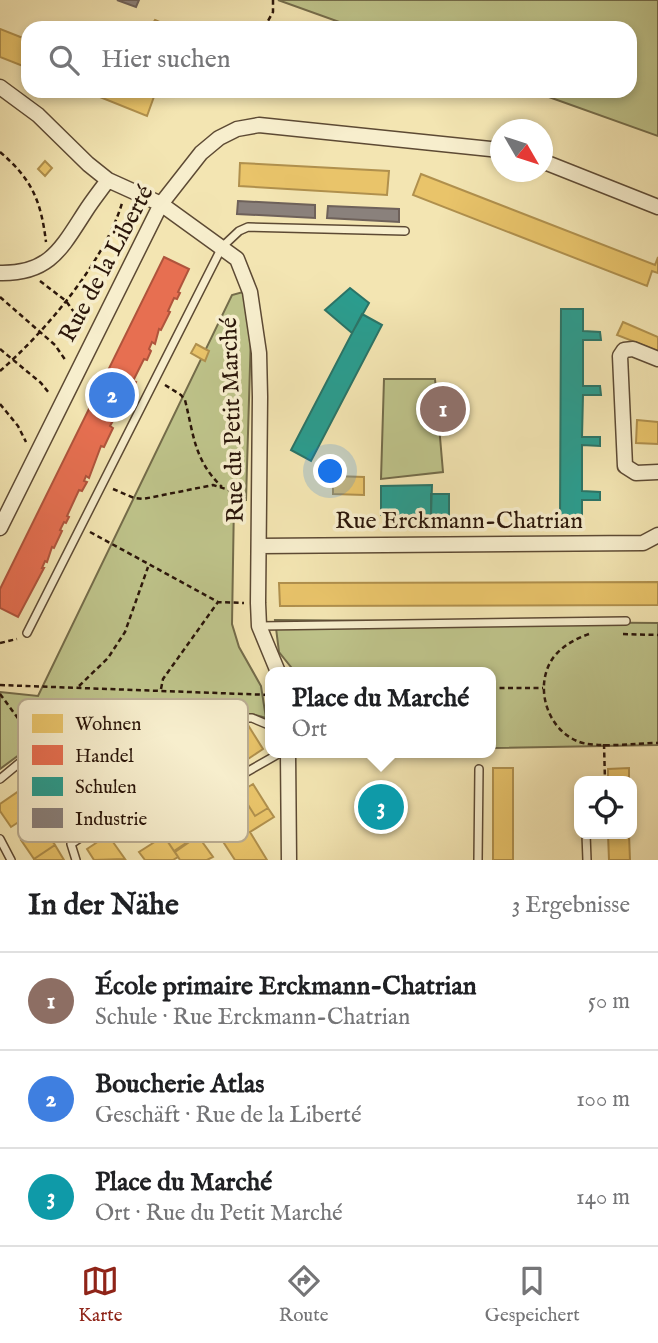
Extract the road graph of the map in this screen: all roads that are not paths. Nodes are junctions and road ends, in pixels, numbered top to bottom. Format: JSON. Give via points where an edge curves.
{"nodes":[{"id":1,"x":0,"y":87,"type":"edge"},
{"id":2,"x":490,"y":149,"type":"edge"},
{"id":3,"x":553,"y":165,"type":"edge"},
{"id":4,"x":108,"y":180,"type":"junction"},
{"id":5,"x":161,"y":204,"type":"junction"},
{"id":6,"x":658,"y":207,"type":"edge"},
{"id":7,"x":405,"y":231,"type":"dead end"},
{"id":8,"x":222,"y":247,"type":"junction"},
{"id":9,"x":0,"y":273,"type":"edge"},
{"id":10,"x":658,"y":359,"type":"edge"},
{"id":11,"x":658,"y":472,"type":"edge"},
{"id":12,"x":0,"y":528,"type":"edge"},
{"id":13,"x":658,"y":535,"type":"edge"},
{"id":14,"x":259,"y":546,"type":"junction"},
{"id":15,"x":625,"y":621,"type":"dead end"},
{"id":16,"x":259,"y":626,"type":"junction"},
{"id":17,"x":27,"y":633,"type":"road end"},
{"id":18,"x":276,"y":667,"type":"edge"},
{"id":19,"x":248,"y":718,"type":"edge"},
{"id":20,"x":265,"y":723,"type":"edge"},
{"id":21,"x":271,"y":758,"type":"edge"},
{"id":22,"x":288,"y":758,"type":"edge"},
{"id":23,"x":18,"y":764,"type":"edge"},
{"id":24,"x":479,"y":769,"type":"dead end"},
{"id":25,"x":248,"y":771,"type":"edge"},
{"id":26,"x":0,"y":779,"type":"edge"},
{"id":27,"x":0,"y":839,"type":"edge"},
{"id":28,"x":586,"y":839,"type":"edge"},
{"id":29,"x":74,"y":842,"type":"edge"},
{"id":30,"x":11,"y":860,"type":"edge"},
{"id":31,"x":76,"y":860,"type":"edge"},
{"id":32,"x":289,"y":860,"type":"edge"},
{"id":33,"x":478,"y":860,"type":"edge"},
{"id":34,"x":587,"y":860,"type":"edge"}],
"edges":[{"from":1,"to":4,"type":"street","name":"Rue du Petit Marché","via":[[38,115]]},
{"from":2,"to":5,"type":"street","name":"Rue de la Liberté","via":[[259,125],[219,138],[201,153]]},
{"from":3,"to":6,"type":"street"},
{"from":4,"to":5,"type":"street","name":"Rue du Petit Marché"},
{"from":4,"to":9,"type":"street","via":[[48,262],[17,274]]},
{"from":5,"to":8,"type":"street","name":"Rue du Petit Marché"},
{"from":5,"to":12,"type":"street","name":"Rue de la Liberté"},
{"from":7,"to":8,"type":"lane","via":[[248,227]]},
{"from":8,"to":14,"type":"street","name":"Rue du Petit Marché","via":[[242,268],[254,310],[260,397]]},
{"from":8,"to":17,"type":"lane"},
{"from":10,"to":11,"type":"street","via":[[634,349],[624,350],[620,356],[625,466],[636,473]]},
{"from":13,"to":14,"type":"street","name":"Rue Erckmann-Chatrian","via":[[643,543]]},
{"from":14,"to":16,"type":"street","name":"Rue du Petit Marché"},
{"from":15,"to":16,"type":"lane"},
{"from":16,"to":18,"type":"street","name":"Rue du Petit Marché"},
{"from":19,"to":20,"type":"lane"},
{"from":21,"to":25,"type":"lane"},
{"from":22,"to":32,"type":"street"},
{"from":23,"to":26,"type":"lane"},
{"from":24,"to":33,"type":"lane"},
{"from":27,"to":30,"type":"lane"},
{"from":28,"to":34,"type":"lane"},
{"from":29,"to":31,"type":"lane"}]}
